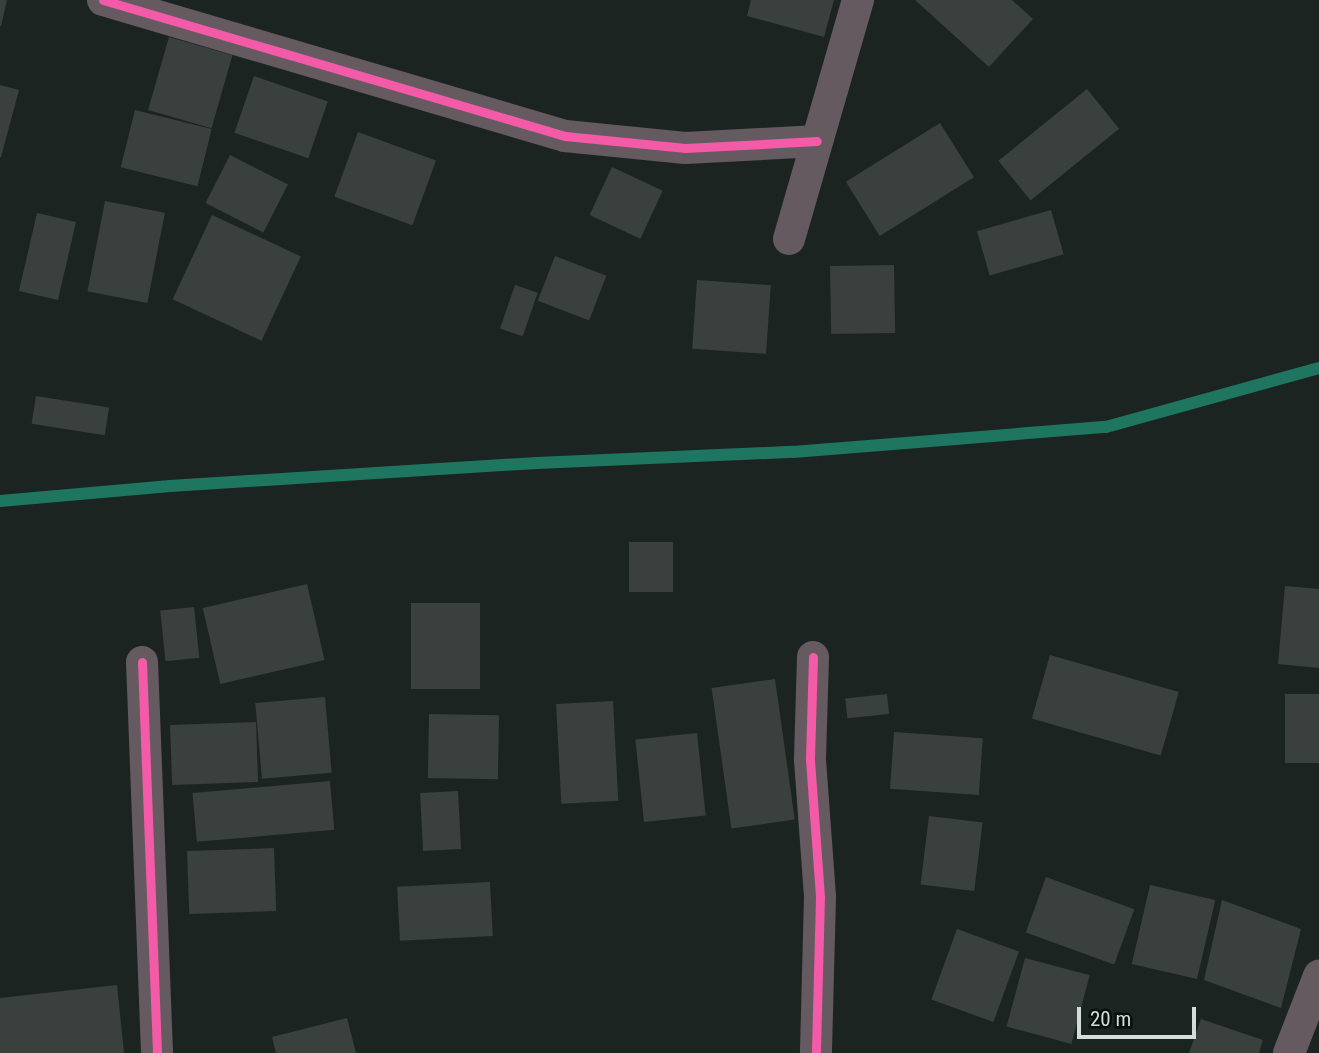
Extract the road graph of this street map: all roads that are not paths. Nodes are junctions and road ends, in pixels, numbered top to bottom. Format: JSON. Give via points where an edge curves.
{"nodes":[{"id":1,"x":103,"y":0,"type":"edge"},
{"id":2,"x":858,"y":0,"type":"edge"},
{"id":3,"x":817,"y":141,"type":"junction"},
{"id":4,"x":789,"y":239,"type":"dead end"},
{"id":5,"x":813,"y":657,"type":"dead end"},
{"id":6,"x":142,"y":662,"type":"dead end"},
{"id":7,"x":1319,"y":976,"type":"edge"},
{"id":8,"x":157,"y":1053,"type":"edge"},
{"id":9,"x":816,"y":1053,"type":"edge"},
{"id":10,"x":1289,"y":1053,"type":"edge"}],
"edges":[{"from":1,"to":3,"type":"street","via":[[565,136],[685,148]]},
{"from":2,"to":3,"type":"street"},
{"from":3,"to":4,"type":"street"},
{"from":5,"to":9,"type":"street","via":[[810,760],[820,897]]},
{"from":6,"to":8,"type":"street"},
{"from":7,"to":10,"type":"street"}]}
